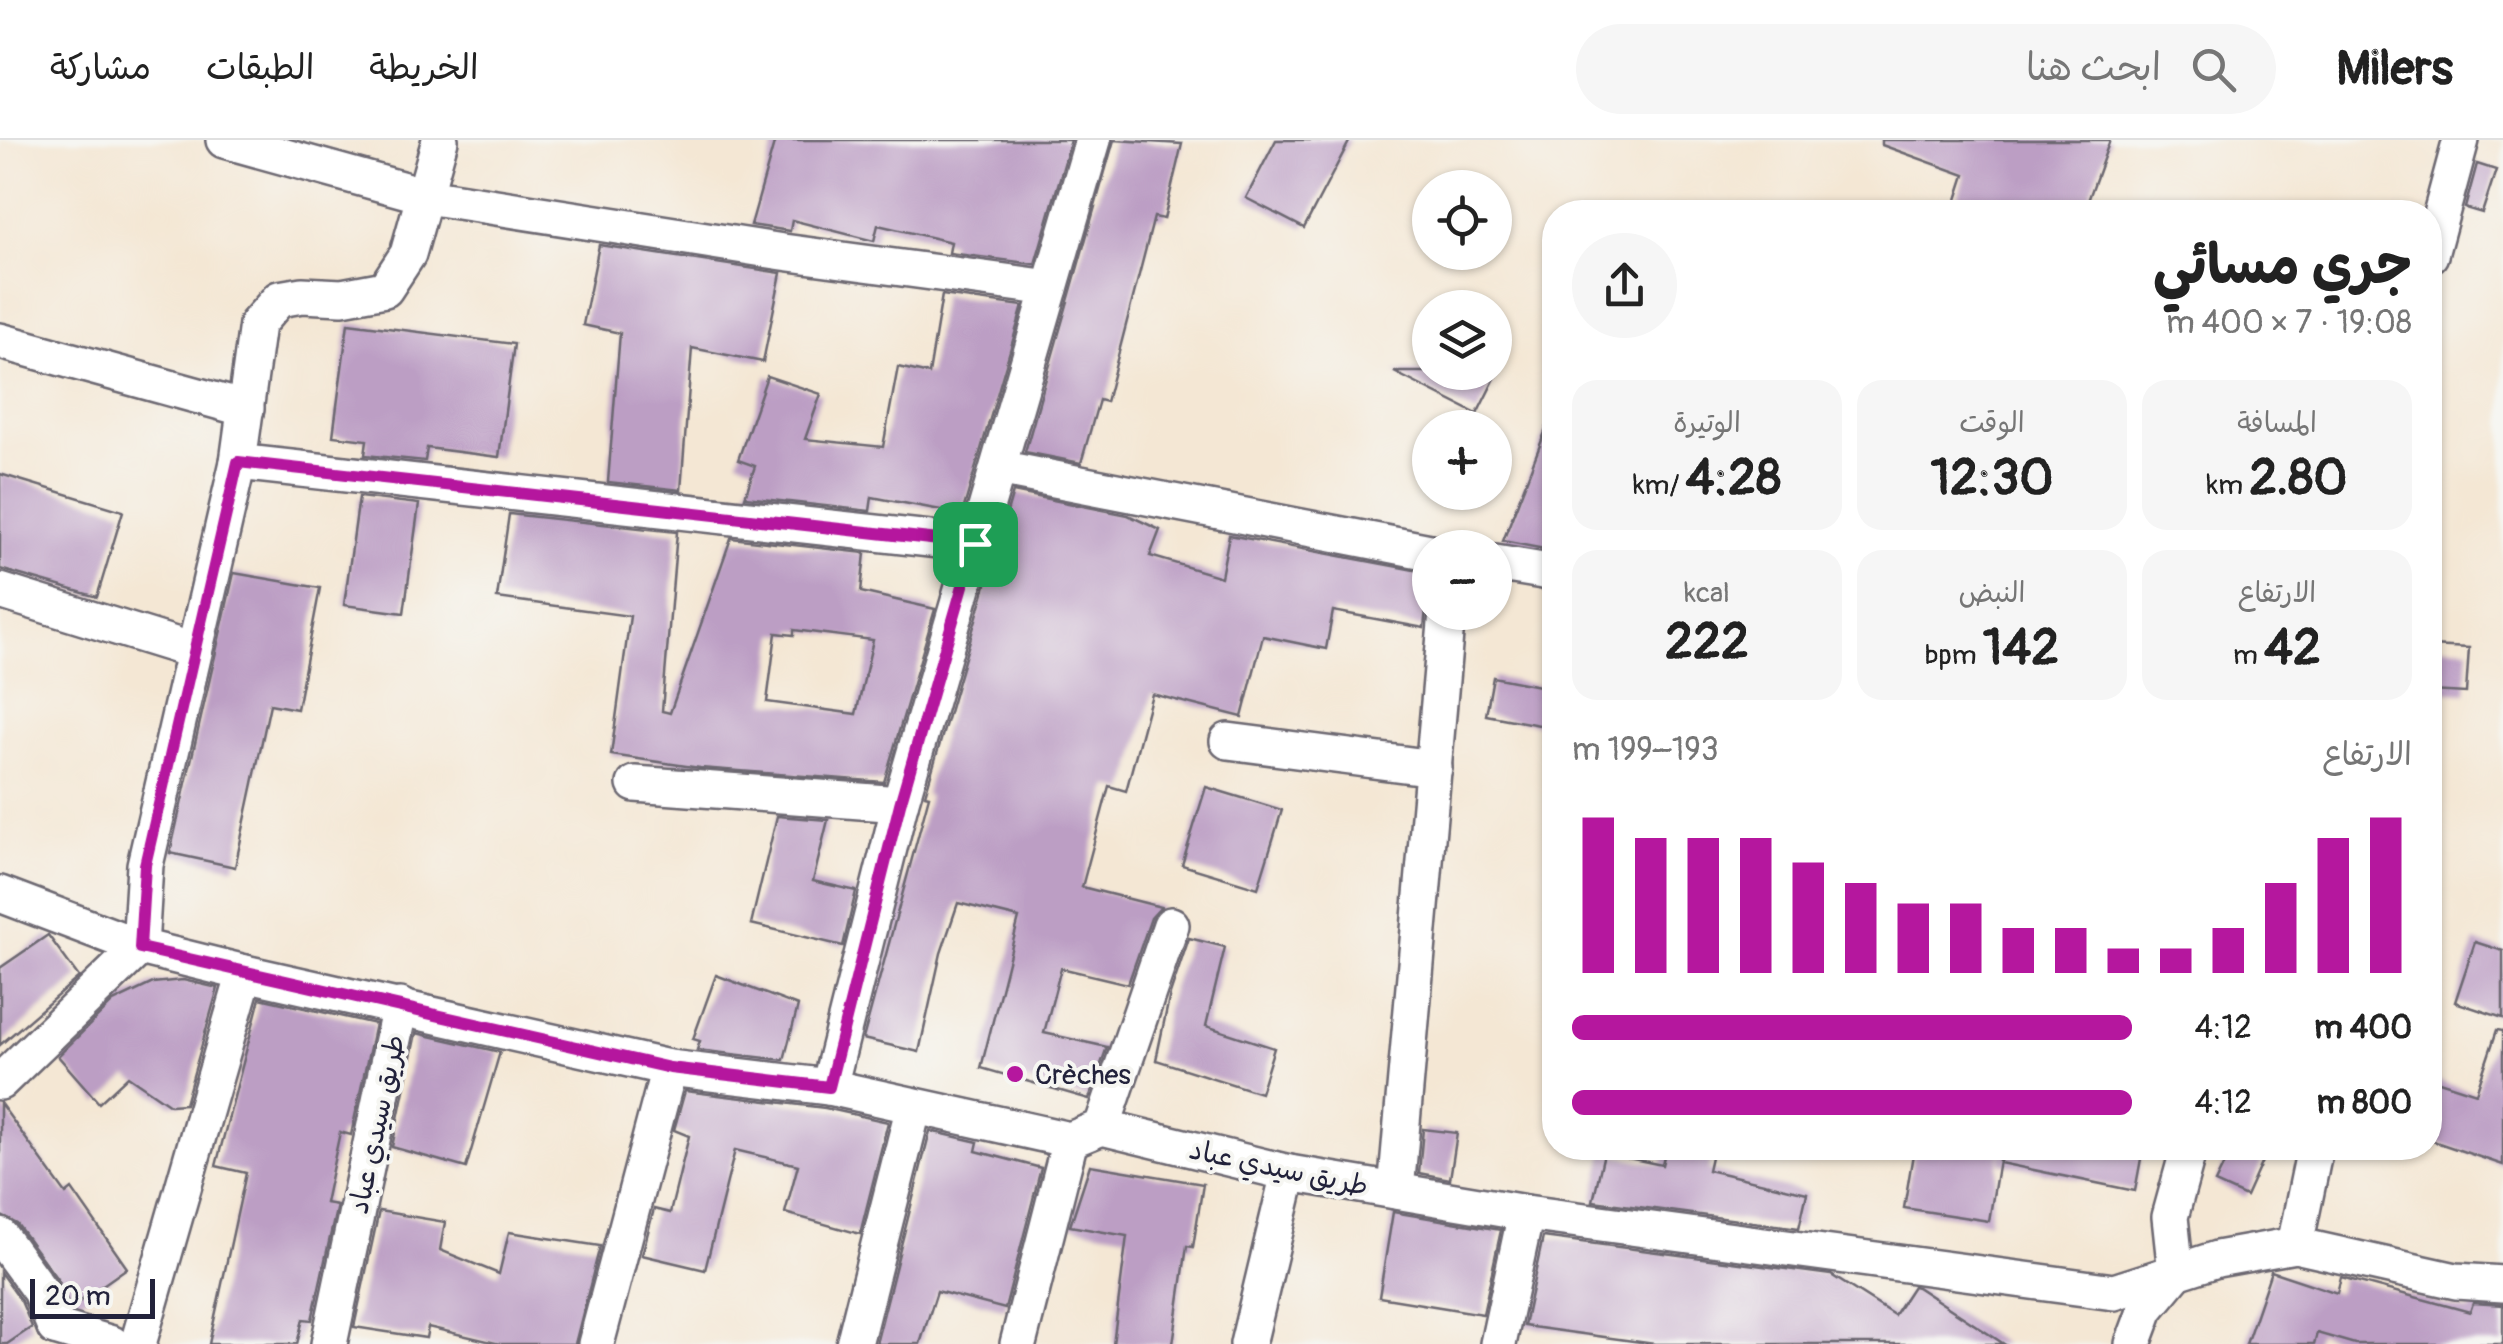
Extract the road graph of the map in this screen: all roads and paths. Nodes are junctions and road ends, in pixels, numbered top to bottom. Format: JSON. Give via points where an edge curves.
{"nodes":[{"id":1,"x":224,"y":140,"type":"edge"},
{"id":2,"x":440,"y":140,"type":"edge"},
{"id":3,"x":1094,"y":140,"type":"edge"},
{"id":4,"x":2461,"y":140,"type":"edge"},
{"id":5,"x":426,"y":196,"type":"junction"},
{"id":6,"x":2442,"y":210,"type":"edge"},
{"id":7,"x":1050,"y":288,"type":"junction"},
{"id":8,"x":0,"y":340,"type":"edge"},
{"id":9,"x":246,"y":409,"type":"junction"},
{"id":10,"x":238,"y":462,"type":"junction"},
{"id":11,"x":998,"y":468,"type":"junction"},
{"id":12,"x":975,"y":544,"type":"junction"},
{"id":13,"x":1412,"y":548,"type":"edge"},
{"id":14,"x":1512,"y":566,"type":"edge"},
{"id":15,"x":1542,"y":570,"type":"edge"},
{"id":16,"x":0,"y":591,"type":"edge"},
{"id":17,"x":1446,"y":630,"type":"edge"},
{"id":18,"x":194,"y":651,"type":"junction"},
{"id":19,"x":1228,"y":742,"type":"dead end"},
{"id":20,"x":1434,"y":768,"type":"junction"},
{"id":21,"x":635,"y":784,"type":"dead end"},
{"id":22,"x":900,"y":804,"type":"junction"},
{"id":23,"x":0,"y":894,"type":"edge"},
{"id":24,"x":1170,"y":925,"type":"dead end"},
{"id":25,"x":140,"y":948,"type":"junction"},
{"id":26,"x":245,"y":973,"type":"junction"},
{"id":27,"x":400,"y":1006,"type":"junction"},
{"id":28,"x":670,"y":1068,"type":"junction"},
{"id":29,"x":0,"y":1082,"type":"edge"},
{"id":30,"x":829,"y":1087,"type":"junction"},
{"id":31,"x":914,"y":1106,"type":"junction"},
{"id":32,"x":1086,"y":1134,"type":"junction"},
{"id":33,"x":2186,"y":1160,"type":"edge"},
{"id":34,"x":2313,"y":1160,"type":"edge"},
{"id":35,"x":1289,"y":1174,"type":"junction"},
{"id":36,"x":1396,"y":1191,"type":"junction"},
{"id":37,"x":1526,"y":1214,"type":"junction"},
{"id":38,"x":0,"y":1236,"type":"edge"},
{"id":39,"x":2295,"y":1246,"type":"junction"},
{"id":40,"x":2176,"y":1273,"type":"junction"},
{"id":41,"x":2503,"y":1284,"type":"edge"},
{"id":42,"x":43,"y":1336,"type":"edge"},
{"id":43,"x":112,"y":1344,"type":"edge"},
{"id":44,"x":138,"y":1344,"type":"edge"},
{"id":45,"x":329,"y":1344,"type":"edge"},
{"id":46,"x":596,"y":1344,"type":"edge"},
{"id":47,"x":854,"y":1344,"type":"edge"},
{"id":48,"x":1018,"y":1344,"type":"edge"},
{"id":49,"x":1248,"y":1344,"type":"edge"},
{"id":50,"x":1498,"y":1344,"type":"edge"},
{"id":51,"x":2133,"y":1344,"type":"edge"}],
"edges":[{"from":1,"to":5,"type":"street"},
{"from":2,"to":5,"type":"street"},
{"from":3,"to":7,"type":"street"},
{"from":4,"to":6,"type":"street"},
{"from":5,"to":7,"type":"street"},
{"from":5,"to":9,"type":"street","via":[[408,254],[385,289],[279,299],[257,324]]},
{"from":7,"to":11,"type":"street"},
{"from":8,"to":9,"type":"street"},
{"from":9,"to":10,"type":"street"},
{"from":10,"to":12,"type":"street"},
{"from":10,"to":18,"type":"street"},
{"from":11,"to":12,"type":"street"},
{"from":11,"to":13,"type":"street"},
{"from":12,"to":22,"type":"street"},
{"from":14,"to":15,"type":"street"},
{"from":16,"to":18,"type":"street"},
{"from":17,"to":20,"type":"street"},
{"from":18,"to":25,"type":"street","via":[[145,865]]},
{"from":19,"to":20,"type":"street"},
{"from":20,"to":36,"type":"street"},
{"from":21,"to":22,"type":"street"},
{"from":22,"to":30,"type":"street"},
{"from":23,"to":25,"type":"street"},
{"from":24,"to":32,"type":"street"},
{"from":25,"to":26,"type":"street"},
{"from":25,"to":29,"type":"street"},
{"from":26,"to":27,"type":"street"},
{"from":26,"to":44,"type":"street"},
{"from":27,"to":28,"type":"street","name":"طريق سيدي عباد"},
{"from":27,"to":45,"type":"street","name":"طريق سيدي عباد"},
{"from":28,"to":30,"type":"street","name":"طريق سيدي عباد"},
{"from":28,"to":46,"type":"street"},
{"from":30,"to":31,"type":"street","name":"طريق سيدي عباد"},
{"from":31,"to":32,"type":"street","name":"طريق سيدي عباد"},
{"from":31,"to":47,"type":"street"},
{"from":32,"to":35,"type":"street","name":"طريق سيدي عباد"},
{"from":32,"to":48,"type":"street"},
{"from":33,"to":40,"type":"street","via":[[2170,1217]]},
{"from":34,"to":39,"type":"street"},
{"from":35,"to":36,"type":"street","name":"طريق سيدي عباد"},
{"from":35,"to":49,"type":"street"},
{"from":36,"to":37,"type":"street","name":"طريق سيدي عباد"},
{"from":37,"to":40,"type":"street","name":"طريق سيدي عباد","via":[[2114,1292]]},
{"from":37,"to":50,"type":"street"},
{"from":38,"to":42,"type":"street","via":[[40,1291]]},
{"from":39,"to":40,"type":"street","name":"طريق سيدي عباد","via":[[2217,1258]]},
{"from":39,"to":41,"type":"street","name":"طريق سيدي عباد","via":[[2456,1281]]},
{"from":40,"to":51,"type":"street","via":[[2146,1310]]},
{"from":42,"to":43,"type":"street"}]}
